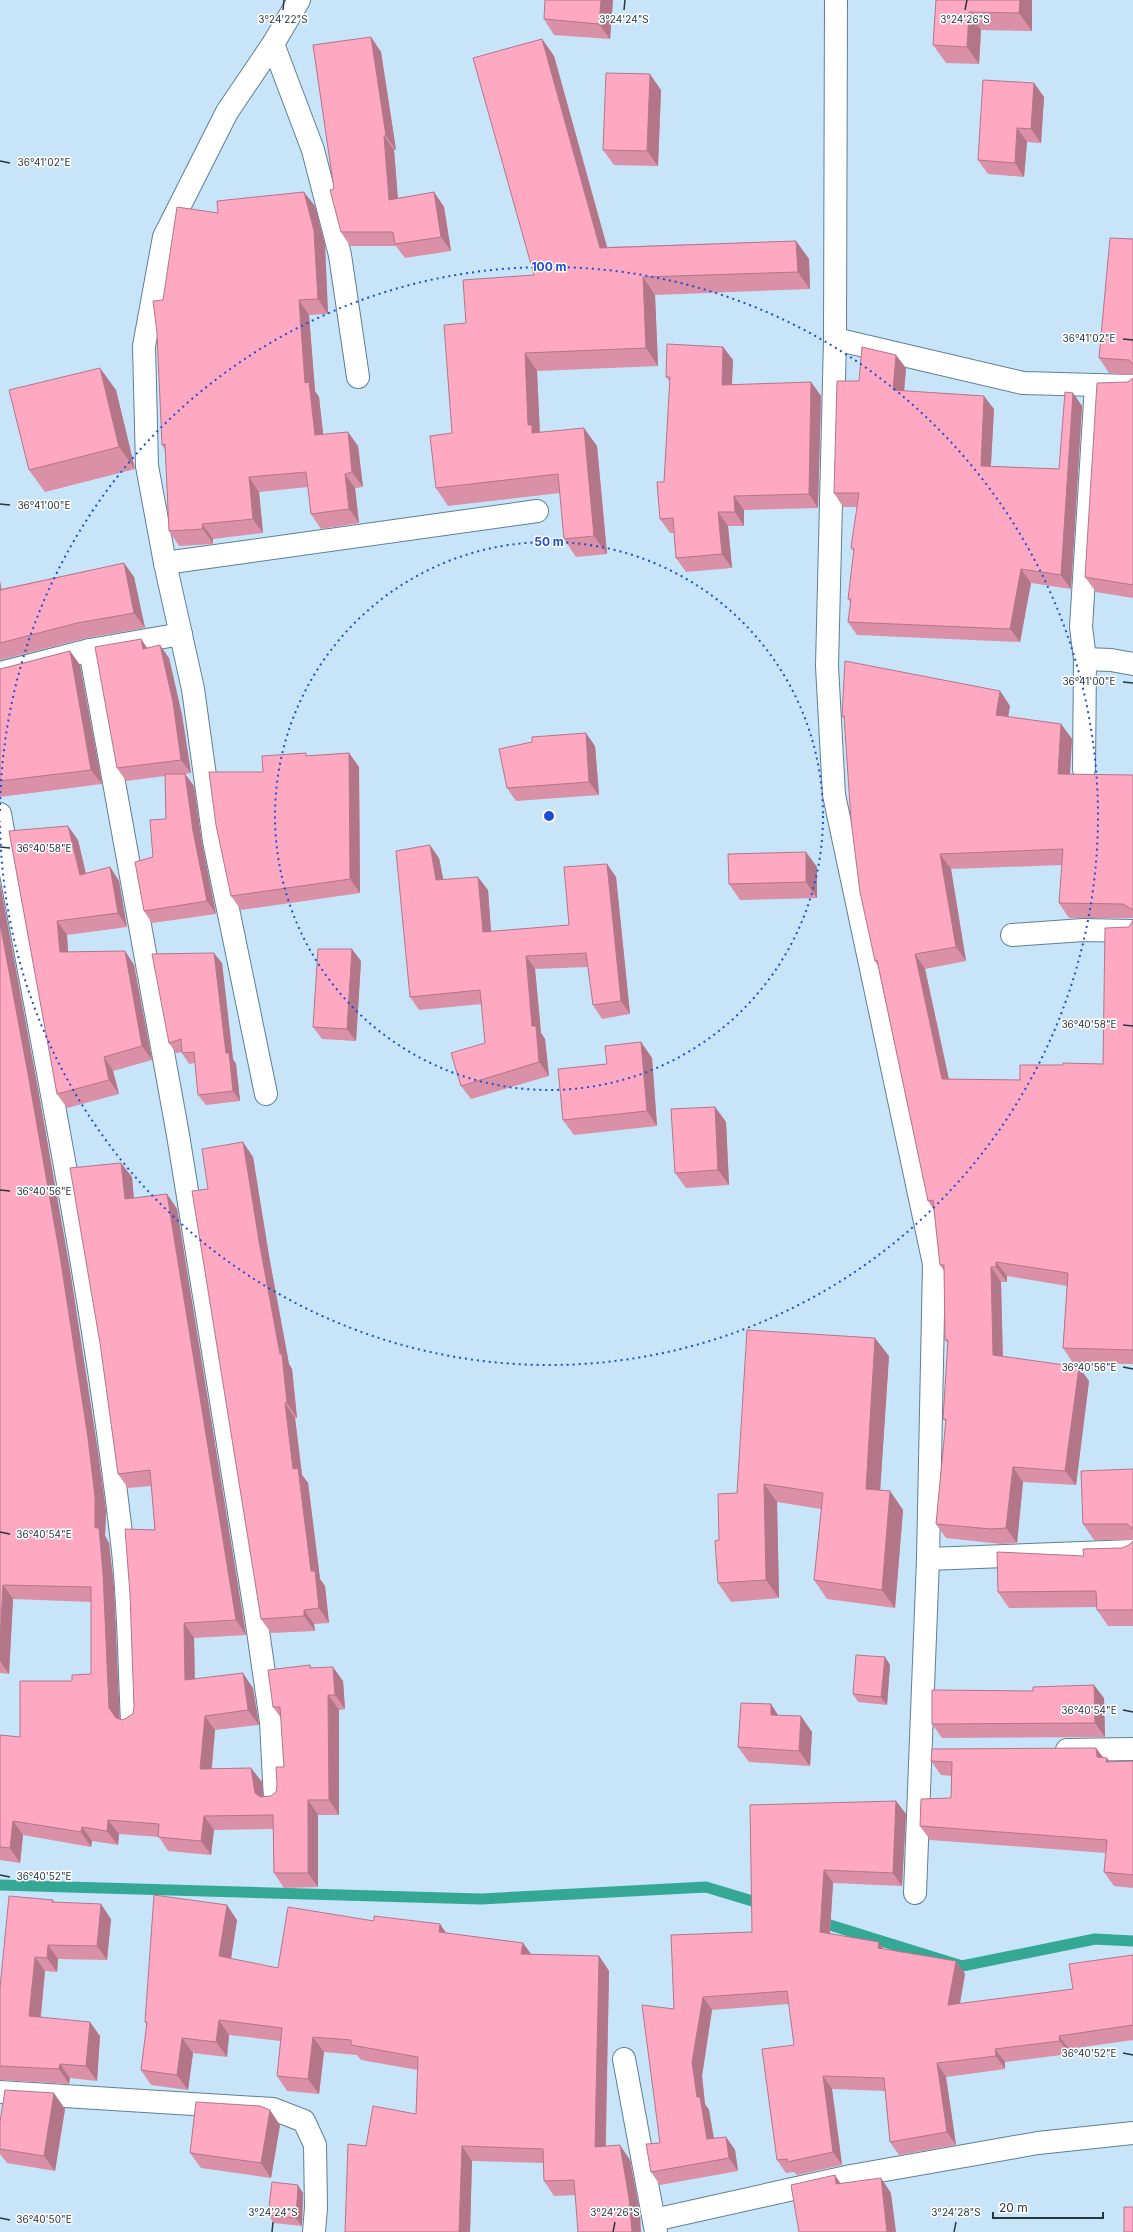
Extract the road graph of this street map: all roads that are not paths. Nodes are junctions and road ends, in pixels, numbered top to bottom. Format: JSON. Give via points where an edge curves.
{"nodes":[{"id":1,"x":299,"y":0,"type":"edge"},
{"id":2,"x":836,"y":0,"type":"edge"},
{"id":3,"x":273,"y":44,"type":"junction"},
{"id":4,"x":835,"y":340,"type":"junction"},
{"id":5,"x":358,"y":377,"type":"dead end"},
{"id":6,"x":1096,"y":385,"type":"junction"},
{"id":7,"x":1133,"y":386,"type":"edge"},
{"id":8,"x":537,"y":511,"type":"dead end"},
{"id":9,"x":165,"y":563,"type":"junction"},
{"id":10,"x":181,"y":634,"type":"junction"},
{"id":11,"x":90,"y":650,"type":"junction"},
{"id":12,"x":1085,"y":659,"type":"junction"},
{"id":13,"x":1133,"y":664,"type":"edge"},
{"id":14,"x":0,"y":673,"type":"edge"},
{"id":15,"x":1084,"y":769,"type":"dead end"},
{"id":16,"x":0,"y":814,"type":"edge"},
{"id":17,"x":1133,"y":931,"type":"edge"},
{"id":18,"x":1012,"y":935,"type":"dead end"},
{"id":19,"x":266,"y":1094,"type":"dead end"},
{"id":20,"x":1133,"y":1551,"type":"edge"},
{"id":21,"x":928,"y":1559,"type":"junction"},
{"id":22,"x":132,"y":1722,"type":"edge"},
{"id":23,"x":1133,"y":1749,"type":"edge"},
{"id":24,"x":1046,"y":1750,"type":"edge"},
{"id":25,"x":919,"y":1751,"type":"junction"},
{"id":26,"x":943,"y":1751,"type":"edge"},
{"id":27,"x":275,"y":1800,"type":"edge"},
{"id":28,"x":915,"y":1892,"type":"dead end"},
{"id":29,"x":624,"y":2059,"type":"dead end"},
{"id":30,"x":0,"y":2092,"type":"edge"},
{"id":31,"x":1133,"y":2133,"type":"edge"},
{"id":32,"x":655,"y":2226,"type":"edge"},
{"id":33,"x":314,"y":2232,"type":"edge"}],
"edges":[{"from":1,"to":3,"type":"street"},
{"from":2,"to":4,"type":"street"},
{"from":3,"to":5,"type":"street","via":[[313,150],[340,255]]},
{"from":3,"to":9,"type":"street","via":[[227,112],[164,237],[144,346],[147,466]]},
{"from":4,"to":6,"type":"street","via":[[1023,383]]},
{"from":4,"to":21,"type":"street","via":[[827,666],[834,795],[934,1264]]},
{"from":6,"to":7,"type":"street"},
{"from":6,"to":12,"type":"street","via":[[1081,627]]},
{"from":8,"to":9,"type":"street"},
{"from":9,"to":10,"type":"street"},
{"from":10,"to":11,"type":"street"},
{"from":10,"to":19,"type":"street","via":[[193,689],[214,841]]},
{"from":11,"to":14,"type":"street"},
{"from":11,"to":27,"type":"street","via":[[178,1135],[254,1602],[271,1722]]},
{"from":12,"to":13,"type":"street"},
{"from":12,"to":15,"type":"street"},
{"from":16,"to":22,"type":"street","via":[[76,1228],[105,1416],[122,1544]]},
{"from":17,"to":18,"type":"street","via":[[1083,930]]},
{"from":20,"to":21,"type":"street"},
{"from":21,"to":25,"type":"street"},
{"from":23,"to":24,"type":"street"},
{"from":25,"to":26,"type":"street"},
{"from":25,"to":28,"type":"street"},
{"from":29,"to":32,"type":"street"},
{"from":30,"to":33,"type":"street","via":[[273,2109],[304,2121],[315,2145]]},
{"from":31,"to":32,"type":"street","via":[[1038,2143],[852,2176]]}]}
